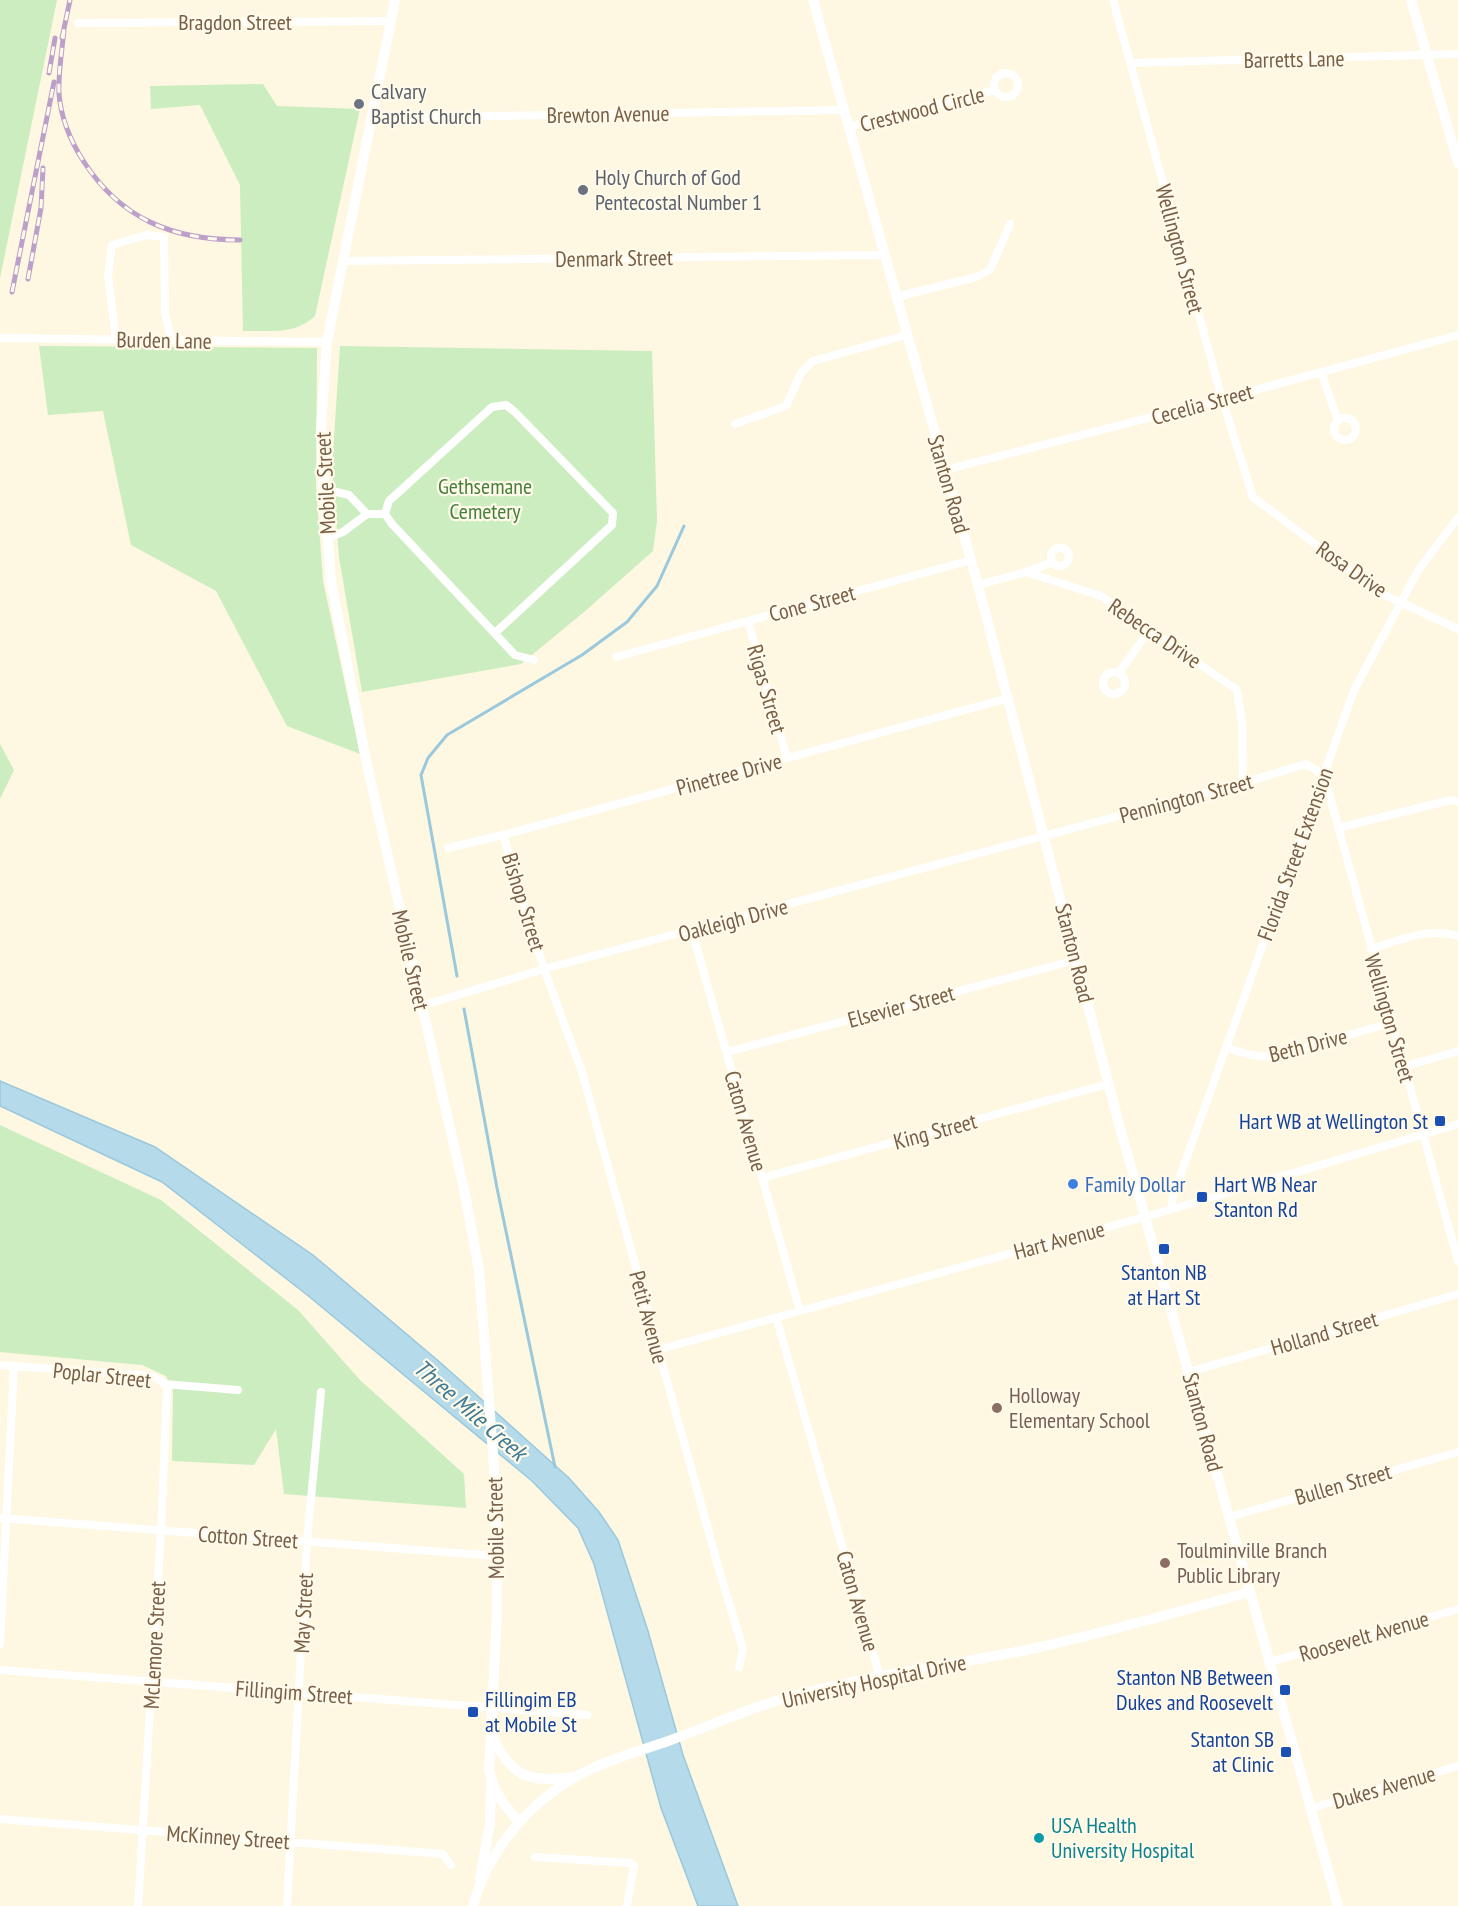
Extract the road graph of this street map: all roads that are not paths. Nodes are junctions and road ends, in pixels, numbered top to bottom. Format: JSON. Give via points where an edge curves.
{"nodes":[{"id":1,"x":395,"y":0,"type":"edge"},
{"id":2,"x":813,"y":0,"type":"edge"},
{"id":3,"x":1113,"y":0,"type":"edge"},
{"id":4,"x":1411,"y":0,"type":"edge"},
{"id":5,"x":391,"y":21,"type":"junction"},
{"id":6,"x":78,"y":23,"type":"dead end"},
{"id":7,"x":1458,"y":54,"type":"edge"},
{"id":8,"x":1427,"y":55,"type":"junction"},
{"id":9,"x":1130,"y":63,"type":"junction"},
{"id":10,"x":995,"y":90,"type":"dead end"},
{"id":11,"x":844,"y":110,"type":"junction"},
{"id":12,"x":372,"y":118,"type":"junction"},
{"id":13,"x":849,"y":127,"type":"junction"},
{"id":14,"x":1458,"y":163,"type":"edge"},
{"id":15,"x":1011,"y":224,"type":"dead end"},
{"id":16,"x":885,"y":255,"type":"junction"},
{"id":17,"x":343,"y":261,"type":"junction"},
{"id":18,"x":896,"y":297,"type":"junction"},
{"id":19,"x":907,"y":334,"type":"junction"},
{"id":20,"x":1458,"y":335,"type":"edge"},
{"id":21,"x":0,"y":338,"type":"edge"},
{"id":22,"x":116,"y":339,"type":"junction"},
{"id":23,"x":171,"y":340,"type":"junction"},
{"id":24,"x":327,"y":342,"type":"junction"},
{"id":25,"x":1321,"y":372,"type":"junction"},
{"id":26,"x":1222,"y":399,"type":"junction"},
{"id":27,"x":1338,"y":421,"type":"dead end"},
{"id":28,"x":735,"y":424,"type":"dead end"},
{"id":29,"x":945,"y":470,"type":"junction"},
{"id":30,"x":324,"y":489,"type":"junction"},
{"id":31,"x":1253,"y":497,"type":"joint"},
{"id":32,"x":367,"y":514,"type":"junction"},
{"id":33,"x":386,"y":514,"type":"junction"},
{"id":34,"x":1458,"y":518,"type":"edge"},
{"id":35,"x":327,"y":538,"type":"junction"},
{"id":36,"x":971,"y":560,"type":"junction"},
{"id":37,"x":1052,"y":562,"type":"dead end"},
{"id":38,"x":1026,"y":572,"type":"junction"},
{"id":39,"x":978,"y":585,"type":"junction"},
{"id":40,"x":1401,"y":603,"type":"junction"},
{"id":41,"x":748,"y":621,"type":"junction"},
{"id":42,"x":1150,"y":629,"type":"junction"},
{"id":43,"x":1458,"y":629,"type":"edge"},
{"id":44,"x":495,"y":633,"type":"junction"},
{"id":45,"x":616,"y":657,"type":"dead end"},
{"id":46,"x":534,"y":660,"type":"dead end"},
{"id":47,"x":1119,"y":673,"type":"dead end"},
{"id":48,"x":1009,"y":698,"type":"junction"},
{"id":49,"x":786,"y":758,"type":"junction"},
{"id":50,"x":1324,"y":775,"type":"junction"},
{"id":51,"x":1243,"y":783,"type":"junction"},
{"id":52,"x":1458,"y":802,"type":"edge"},
{"id":53,"x":1338,"y":828,"type":"junction"},
{"id":54,"x":503,"y":835,"type":"junction"},
{"id":55,"x":1045,"y":836,"type":"junction"},
{"id":56,"x":448,"y":848,"type":"dead end"},
{"id":57,"x":692,"y":931,"type":"junction"},
{"id":58,"x":1458,"y":936,"type":"edge"},
{"id":59,"x":1371,"y":949,"type":"junction"},
{"id":60,"x":1076,"y":960,"type":"junction"},
{"id":61,"x":544,"y":969,"type":"junction"},
{"id":62,"x":422,"y":1006,"type":"junction"},
{"id":63,"x":1391,"y":1023,"type":"junction"},
{"id":64,"x":1226,"y":1047,"type":"junction"},
{"id":65,"x":1458,"y":1051,"type":"edge"},
{"id":66,"x":727,"y":1052,"type":"junction"},
{"id":67,"x":1404,"y":1067,"type":"junction"},
{"id":68,"x":1108,"y":1084,"type":"junction"},
{"id":69,"x":1458,"y":1124,"type":"edge"},
{"id":70,"x":1423,"y":1134,"type":"junction"},
{"id":71,"x":762,"y":1178,"type":"junction"},
{"id":72,"x":1171,"y":1209,"type":"junction"},
{"id":73,"x":1145,"y":1216,"type":"junction"},
{"id":74,"x":1458,"y":1261,"type":"edge"},
{"id":75,"x":1458,"y":1293,"type":"edge"},
{"id":76,"x":800,"y":1311,"type":"junction"},
{"id":77,"x":776,"y":1317,"type":"junction"},
{"id":78,"x":657,"y":1350,"type":"junction"},
{"id":79,"x":0,"y":1365,"type":"edge"},
{"id":80,"x":14,"y":1366,"type":"junction"},
{"id":81,"x":1189,"y":1372,"type":"junction"},
{"id":82,"x":164,"y":1384,"type":"junction"},
{"id":83,"x":238,"y":1390,"type":"dead end"},
{"id":84,"x":321,"y":1392,"type":"dead end"},
{"id":85,"x":1458,"y":1452,"type":"edge"},
{"id":86,"x":1229,"y":1516,"type":"junction"},
{"id":87,"x":4,"y":1518,"type":"edge"},
{"id":88,"x":160,"y":1531,"type":"junction"},
{"id":89,"x":307,"y":1542,"type":"junction"},
{"id":90,"x":497,"y":1556,"type":"junction"},
{"id":91,"x":1250,"y":1592,"type":"junction"},
{"id":92,"x":1458,"y":1609,"type":"edge"},
{"id":93,"x":0,"y":1644,"type":"edge"},
{"id":94,"x":1270,"y":1662,"type":"junction"},
{"id":95,"x":738,"y":1667,"type":"dead end"},
{"id":96,"x":0,"y":1670,"type":"edge"},
{"id":97,"x":880,"y":1677,"type":"junction"},
{"id":98,"x":151,"y":1682,"type":"junction"},
{"id":99,"x":299,"y":1693,"type":"junction"},
{"id":100,"x":492,"y":1707,"type":"junction"},
{"id":101,"x":587,"y":1715,"type":"dead end"},
{"id":102,"x":490,"y":1730,"type":"junction"},
{"id":103,"x":1458,"y":1766,"type":"edge"},
{"id":104,"x":577,"y":1776,"type":"junction"},
{"id":105,"x":491,"y":1781,"type":"junction"},
{"id":106,"x":1311,"y":1808,"type":"junction"},
{"id":107,"x":0,"y":1819,"type":"edge"},
{"id":108,"x":519,"y":1822,"type":"junction"},
{"id":109,"x":142,"y":1830,"type":"junction"},
{"id":110,"x":291,"y":1842,"type":"junction"},
{"id":111,"x":535,"y":1857,"type":"dead end"},
{"id":112,"x":451,"y":1865,"type":"dead end"},
{"id":113,"x":479,"y":1885,"type":"junction"},
{"id":114,"x":138,"y":1906,"type":"edge"},
{"id":115,"x":287,"y":1906,"type":"edge"},
{"id":116,"x":473,"y":1906,"type":"edge"},
{"id":117,"x":627,"y":1906,"type":"edge"},
{"id":118,"x":1338,"y":1906,"type":"edge"}],
"edges":[{"from":1,"to":5,"type":"street","name":"Mobile Street"},
{"from":2,"to":11,"type":"street","name":"Stanton Road"},
{"from":3,"to":9,"type":"street","name":"Wellington Street"},
{"from":4,"to":8,"type":"street"},
{"from":5,"to":6,"type":"street","name":"Bragdon Street"},
{"from":5,"to":12,"type":"street","name":"Mobile Street"},
{"from":7,"to":8,"type":"street","name":"Barretts Lane"},
{"from":8,"to":9,"type":"street","name":"Barretts Lane"},
{"from":8,"to":14,"type":"street"},
{"from":9,"to":26,"type":"street","name":"Wellington Street"},
{"from":10,"to":13,"type":"street","name":"Crestwood Circle"},
{"from":11,"to":12,"type":"street","name":"Brewton Avenue"},
{"from":11,"to":13,"type":"street","name":"Stanton Road"},
{"from":12,"to":17,"type":"street","name":"Mobile Street"},
{"from":13,"to":16,"type":"street","name":"Stanton Road"},
{"from":15,"to":18,"type":"street","via":[[990,270]]},
{"from":16,"to":17,"type":"street","name":"Denmark Street"},
{"from":16,"to":18,"type":"street","name":"Stanton Road"},
{"from":17,"to":24,"type":"street","name":"Mobile Street"},
{"from":18,"to":19,"type":"street","name":"Stanton Road"},
{"from":19,"to":28,"type":"street","via":[[813,361],[801,374],[786,406]]},
{"from":19,"to":29,"type":"street","name":"Stanton Road"},
{"from":20,"to":25,"type":"street","name":"Cecelia Street"},
{"from":21,"to":22,"type":"street","name":"Burden Lane"},
{"from":22,"to":23,"type":"street","name":"Burden Lane"},
{"from":22,"to":23,"type":"street","via":[[108,275],[112,245],[146,235],[164,237],[165,313]]},
{"from":23,"to":24,"type":"street","name":"Burden Lane"},
{"from":24,"to":30,"type":"street","name":"Mobile Street","via":[[321,429]]},
{"from":25,"to":26,"type":"street","name":"Cecelia Street"},
{"from":25,"to":27,"type":"street"},
{"from":26,"to":29,"type":"street","name":"Cecelia Street"},
{"from":26,"to":31,"type":"street","name":"Wellington Street"},
{"from":29,"to":36,"type":"street","name":"Stanton Road"},
{"from":30,"to":32,"type":"street","via":[[349,495]]},
{"from":30,"to":35,"type":"street","name":"Mobile Street"},
{"from":31,"to":40,"type":"street","name":"Rosa Drive","via":[[1380,593]]},
{"from":32,"to":33,"type":"street"},
{"from":32,"to":35,"type":"street","via":[[343,532]]},
{"from":33,"to":44,"type":"street"},
{"from":33,"to":44,"type":"street","via":[[389,501],[492,406],[506,405],[613,513],[612,525]]},
{"from":34,"to":40,"type":"street","name":"Florida Street Extension","via":[[1419,569]]},
{"from":35,"to":62,"type":"street","name":"Mobile Street","via":[[331,581],[363,742]]},
{"from":36,"to":39,"type":"street","name":"Stanton Road"},
{"from":36,"to":41,"type":"street","name":"Cone Street"},
{"from":37,"to":38,"type":"street"},
{"from":38,"to":39,"type":"street"},
{"from":38,"to":42,"type":"street","name":"Rebecca Drive","via":[[1101,596]]},
{"from":39,"to":48,"type":"street","name":"Stanton Road"},
{"from":40,"to":43,"type":"street","name":"Rosa Drive"},
{"from":40,"to":50,"type":"street","name":"Florida Street Extension","via":[[1354,690]]},
{"from":41,"to":45,"type":"street","name":"Cone Street"},
{"from":41,"to":49,"type":"street","name":"Rigas Street"},
{"from":42,"to":47,"type":"street"},
{"from":42,"to":51,"type":"street","name":"Rebecca Drive","via":[[1237,690]]},
{"from":44,"to":46,"type":"street","via":[[515,655]]},
{"from":48,"to":49,"type":"street","name":"Pinetree Drive"},
{"from":48,"to":55,"type":"street","name":"Stanton Road"},
{"from":49,"to":54,"type":"street","name":"Pinetree Drive"},
{"from":50,"to":51,"type":"street","name":"Pennington Street","via":[[1306,764]]},
{"from":50,"to":53,"type":"street","name":"Wellington Street"},
{"from":50,"to":64,"type":"street","name":"Florida Street Extension"},
{"from":51,"to":55,"type":"street","name":"Pennington Street"},
{"from":52,"to":53,"type":"street","via":[[1451,800]]},
{"from":53,"to":59,"type":"street","name":"Wellington Street"},
{"from":54,"to":56,"type":"street","name":"Pinetree Drive"},
{"from":54,"to":61,"type":"street","name":"Bishop Street"},
{"from":55,"to":57,"type":"street","name":"Oakleigh Drive"},
{"from":55,"to":60,"type":"street","name":"Stanton Road"},
{"from":57,"to":61,"type":"street","name":"Oakleigh Drive"},
{"from":57,"to":66,"type":"street","name":"Caton Avenue"},
{"from":58,"to":59,"type":"street","via":[[1431,931]]},
{"from":59,"to":63,"type":"street","name":"Wellington Street"},
{"from":60,"to":66,"type":"street","name":"Elsevier Street"},
{"from":60,"to":68,"type":"street","name":"Stanton Road"},
{"from":61,"to":62,"type":"street","name":"Oakleigh Drive"},
{"from":61,"to":78,"type":"street","name":"Petit Avenue","via":[[582,1072]]},
{"from":62,"to":90,"type":"street","name":"Mobile Street","via":[[474,1238],[488,1375]]},
{"from":63,"to":64,"type":"street","name":"Beth Drive","via":[[1264,1058]]},
{"from":63,"to":67,"type":"street","name":"Wellington Street"},
{"from":64,"to":72,"type":"street","name":"Florida Street Extension"},
{"from":65,"to":67,"type":"street"},
{"from":66,"to":71,"type":"street","name":"Caton Avenue"},
{"from":67,"to":70,"type":"street","name":"Wellington Street"},
{"from":68,"to":71,"type":"street","name":"King Street"},
{"from":68,"to":73,"type":"street","name":"Stanton Road"},
{"from":69,"to":70,"type":"street","name":"Hart Avenue"},
{"from":70,"to":72,"type":"street","name":"Hart Avenue"},
{"from":70,"to":74,"type":"street","name":"Wellington Street"},
{"from":71,"to":76,"type":"street","name":"Caton Avenue"},
{"from":72,"to":73,"type":"street","name":"Hart Avenue"},
{"from":73,"to":76,"type":"street","name":"Hart Avenue"},
{"from":73,"to":81,"type":"street","name":"Stanton Road"},
{"from":75,"to":81,"type":"street","name":"Holland Street"},
{"from":76,"to":77,"type":"street","name":"Hart Avenue"},
{"from":77,"to":78,"type":"street","name":"Hart Avenue"},
{"from":77,"to":97,"type":"street","name":"Caton Avenue"},
{"from":78,"to":95,"type":"street","name":"Petit Avenue","via":[[743,1649]]},
{"from":79,"to":80,"type":"street","name":"Poplar Street"},
{"from":80,"to":82,"type":"street","name":"Poplar Street","via":[[152,1376]]},
{"from":80,"to":87,"type":"street"},
{"from":81,"to":86,"type":"street","name":"Stanton Road"},
{"from":82,"to":83,"type":"street","name":"Poplar Street"},
{"from":82,"to":88,"type":"street","name":"McLemore Street","via":[[167,1388]]},
{"from":84,"to":89,"type":"street","name":"May Street"},
{"from":85,"to":86,"type":"street","name":"Bullen Street"},
{"from":86,"to":91,"type":"street","name":"Stanton Road"},
{"from":87,"to":88,"type":"street","name":"Cotton Street"},
{"from":87,"to":93,"type":"street"},
{"from":88,"to":89,"type":"street","name":"Cotton Street"},
{"from":88,"to":98,"type":"street","name":"McLemore Street"},
{"from":89,"to":90,"type":"street","name":"Cotton Street"},
{"from":89,"to":99,"type":"street","name":"May Street"},
{"from":90,"to":100,"type":"street","name":"Mobile Street"},
{"from":91,"to":94,"type":"street","name":"Stanton Road"},
{"from":91,"to":97,"type":"street","name":"University Hospital Drive","via":[[1050,1645]]},
{"from":92,"to":94,"type":"street","name":"Roosevelt Avenue"},
{"from":94,"to":106,"type":"street","name":"Stanton Road"},
{"from":96,"to":98,"type":"street","name":"Fillingim Street"},
{"from":97,"to":104,"type":"street","name":"University Hospital Drive","via":[[804,1693]]},
{"from":98,"to":99,"type":"street","name":"Fillingim Street"},
{"from":98,"to":109,"type":"street","name":"McLemore Street"},
{"from":99,"to":100,"type":"street","name":"Fillingim Street"},
{"from":99,"to":110,"type":"street","name":"May Street"},
{"from":100,"to":101,"type":"street","name":"Fillingim Street"},
{"from":100,"to":102,"type":"street","name":"Mobile Street"},
{"from":102,"to":104,"type":"street","via":[[508,1764],[520,1773],[548,1780]]},
{"from":102,"to":105,"type":"street","name":"Mobile Street"},
{"from":103,"to":106,"type":"street","name":"Dukes Avenue"},
{"from":104,"to":108,"type":"street","name":"University Hospital Drive"},
{"from":105,"to":108,"type":"street","name":"Mobile Street"},
{"from":105,"to":113,"type":"street","via":[[490,1823]]},
{"from":106,"to":118,"type":"street","name":"Stanton Road"},
{"from":107,"to":109,"type":"street","name":"McKinney Street"},
{"from":108,"to":113,"type":"street"},
{"from":109,"to":110,"type":"street","name":"McKinney Street"},
{"from":109,"to":114,"type":"street","name":"McLemore Street"},
{"from":110,"to":112,"type":"street","name":"McKinney Street","via":[[443,1854]]},
{"from":110,"to":115,"type":"street","name":"May Street"},
{"from":111,"to":117,"type":"street","via":[[630,1863],[633,1866]]},
{"from":113,"to":116,"type":"street"}]}
